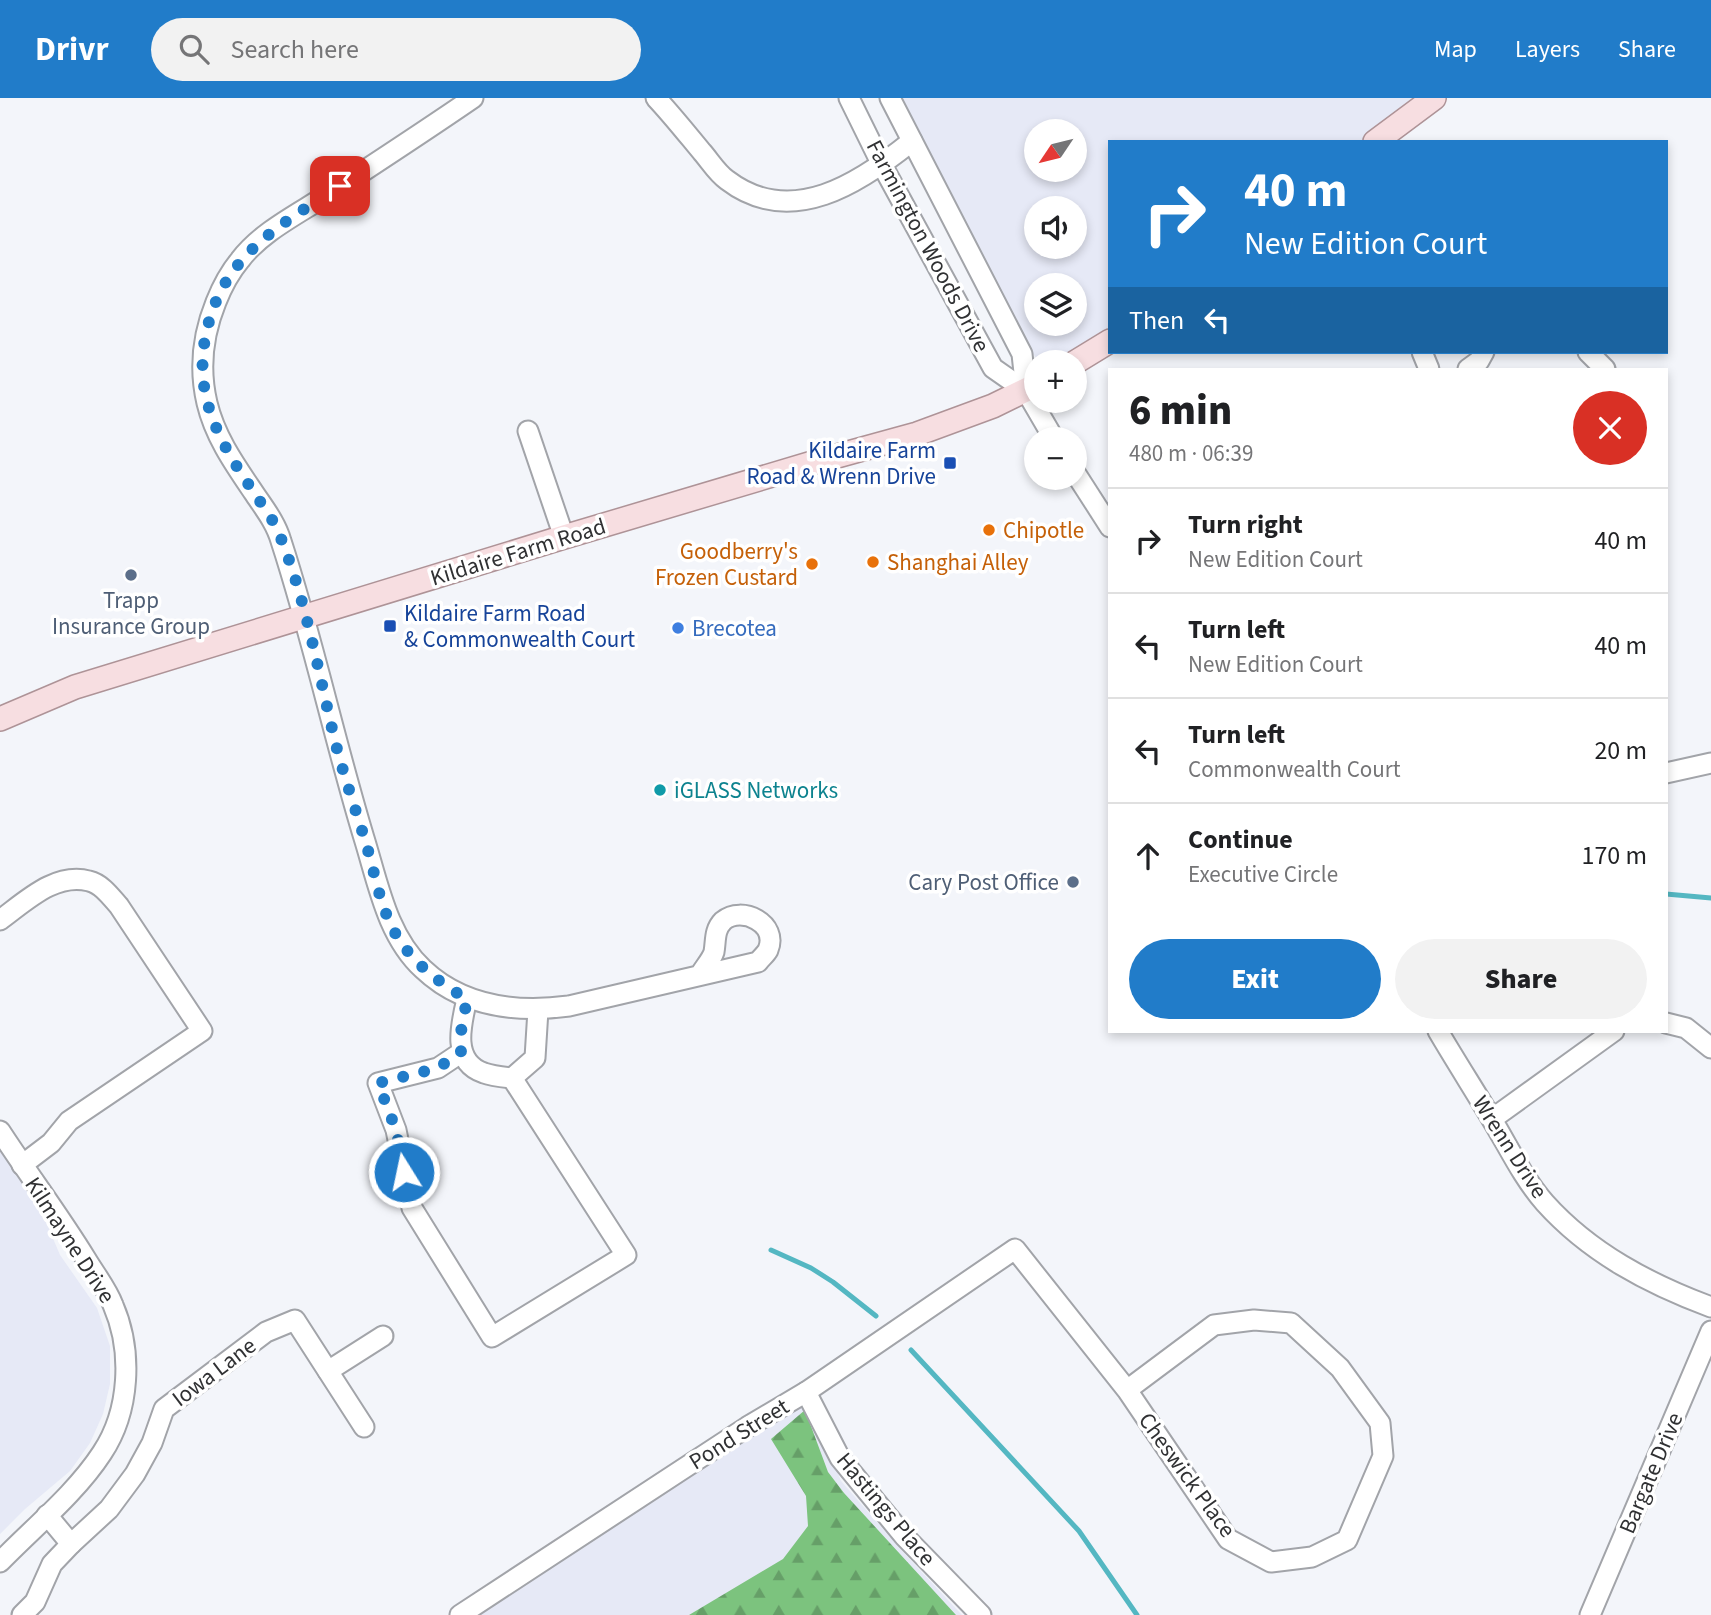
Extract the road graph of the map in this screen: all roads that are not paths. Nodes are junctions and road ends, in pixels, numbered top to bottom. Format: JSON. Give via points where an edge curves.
{"nodes":[{"id":1,"x":474,"y":98,"type":"edge"},
{"id":2,"x":656,"y":98,"type":"edge"},
{"id":3,"x":849,"y":98,"type":"edge"},
{"id":4,"x":890,"y":98,"type":"edge"},
{"id":5,"x":1434,"y":98,"type":"edge"},
{"id":6,"x":1378,"y":140,"type":"edge"},
{"id":7,"x":912,"y":141,"type":"junction"},
{"id":8,"x":882,"y":165,"type":"junction"},
{"id":9,"x":1108,"y":342,"type":"edge"},
{"id":10,"x":1484,"y":354,"type":"edge"},
{"id":11,"x":1590,"y":354,"type":"edge"},
{"id":12,"x":1087,"y":355,"type":"edge"},
{"id":13,"x":1024,"y":362,"type":"edge"},
{"id":14,"x":1469,"y":368,"type":"edge"},
{"id":15,"x":1604,"y":368,"type":"edge"},
{"id":16,"x":1024,"y":384,"type":"edge"},
{"id":17,"x":1024,"y":391,"type":"edge"},
{"id":18,"x":528,"y":430,"type":"dead end"},
{"id":19,"x":1086,"y":490,"type":"edge"},
{"id":20,"x":1108,"y":524,"type":"edge"},
{"id":21,"x":564,"y":537,"type":"junction"},
{"id":22,"x":306,"y":617,"type":"junction"},
{"id":23,"x":0,"y":719,"type":"edge"},
{"id":24,"x":1711,"y":763,"type":"edge"},
{"id":25,"x":1668,"y":773,"type":"edge"},
{"id":26,"x":0,"y":920,"type":"edge"},
{"id":27,"x":700,"y":975,"type":"dead end"},
{"id":28,"x":467,"y":999,"type":"junction"},
{"id":29,"x":538,"y":1010,"type":"junction"},
{"id":30,"x":1668,"y":1024,"type":"edge"},
{"id":31,"x":1439,"y":1033,"type":"edge"},
{"id":32,"x":1611,"y":1033,"type":"edge"},
{"id":33,"x":1711,"y":1048,"type":"edge"},
{"id":34,"x":461,"y":1052,"type":"junction"},
{"id":35,"x":512,"y":1078,"type":"junction"},
{"id":36,"x":1492,"y":1119,"type":"junction"},
{"id":37,"x":0,"y":1131,"type":"edge"},
{"id":38,"x":22,"y":1165,"type":"junction"},
{"id":39,"x":1015,"y":1249,"type":"joint"},
{"id":40,"x":1711,"y":1307,"type":"edge"},
{"id":41,"x":1711,"y":1331,"type":"edge"},
{"id":42,"x":383,"y":1336,"type":"dead end"},
{"id":43,"x":328,"y":1371,"type":"junction"},
{"id":44,"x":1127,"y":1391,"type":"junction"},
{"id":45,"x":806,"y":1392,"type":"junction"},
{"id":46,"x":365,"y":1427,"type":"dead end"},
{"id":47,"x":47,"y":1515,"type":"junction"},
{"id":48,"x":71,"y":1544,"type":"junction"},
{"id":49,"x":0,"y":1562,"type":"edge"},
{"id":50,"x":22,"y":1615,"type":"edge"},
{"id":51,"x":460,"y":1615,"type":"edge"},
{"id":52,"x":981,"y":1615,"type":"edge"},
{"id":53,"x":1590,"y":1615,"type":"edge"}],
"edges":[{"from":1,"to":22,"type":"street","via":[[256,243],[241,259],[216,303],[202,366],[208,406],[227,453],[280,535]]},
{"from":2,"to":8,"type":"street","via":[[728,181],[773,200],[803,201],[833,192]]},
{"from":3,"to":8,"type":"street","name":"Farmington Woods Drive"},
{"from":4,"to":7,"type":"street","name":"Farmington Woods Drive"},
{"from":5,"to":6,"type":"main road"},
{"from":7,"to":8,"type":"street"},
{"from":7,"to":13,"type":"street","name":"Farmington Woods Drive"},
{"from":8,"to":16,"type":"street","name":"Farmington Woods Drive","via":[[993,368]]},
{"from":9,"to":12,"type":"main road"},
{"from":10,"to":14,"type":"street"},
{"from":11,"to":15,"type":"street"},
{"from":17,"to":21,"type":"main road","name":"Kildaire Farm Road","via":[[917,435]]},
{"from":18,"to":21,"type":"street"},
{"from":19,"to":20,"type":"street"},
{"from":21,"to":22,"type":"main road","name":"Kildaire Farm Road"},
{"from":22,"to":23,"type":"main road","name":"Kildaire Farm Road","via":[[75,687]]},
{"from":22,"to":28,"type":"street","via":[[337,749],[390,922],[421,968]]},
{"from":24,"to":25,"type":"street"},
{"from":26,"to":38,"type":"street","via":[[50,884],[90,881],[119,906],[202,1031],[69,1121],[51,1143]]},
{"from":27,"to":29,"type":"street"},
{"from":28,"to":29,"type":"street"},
{"from":28,"to":34,"type":"street"},
{"from":29,"to":35,"type":"street","via":[[534,1058]]},
{"from":30,"to":33,"type":"street","via":[[1686,1028]]},
{"from":31,"to":36,"type":"street","name":"Wrenn Drive"},
{"from":32,"to":36,"type":"street"},
{"from":34,"to":35,"type":"street","via":[[482,1073]]},
{"from":34,"to":35,"type":"street","via":[[438,1068],[378,1083],[396,1130],[412,1208],[492,1337],[626,1255]]},
{"from":36,"to":40,"type":"street","name":"Wrenn Drive","via":[[1544,1202],[1578,1236],[1617,1264]]},
{"from":37,"to":38,"type":"street","name":"Kilmayne Drive"},
{"from":38,"to":47,"type":"street","name":"Kilmayne Drive","via":[[113,1304],[125,1351],[125,1393],[116,1426],[89,1471]]},
{"from":39,"to":44,"type":"street","name":"Cheswick Place"},
{"from":39,"to":45,"type":"street","name":"Pond Street"},
{"from":41,"to":53,"type":"street","name":"Bargate Drive"},
{"from":42,"to":43,"type":"street"},
{"from":43,"to":46,"type":"street","name":"Iowa Lane"},
{"from":43,"to":48,"type":"street","name":"Iowa Lane","via":[[295,1320],[266,1332],[164,1409],[135,1474],[108,1509]]},
{"from":44,"to":44,"type":"street","name":"Cheswick Place","via":[[1214,1325],[1254,1320],[1291,1323],[1340,1368],[1380,1423],[1383,1456],[1347,1540],[1312,1557],[1271,1562],[1228,1539]]},
{"from":45,"to":51,"type":"street","name":"Pond Street"},
{"from":45,"to":52,"type":"street","name":"Hastings Place","via":[[840,1458],[904,1536]]},
{"from":47,"to":48,"type":"street"},
{"from":47,"to":49,"type":"street","name":"Kilmayne Drive"},
{"from":48,"to":50,"type":"street","via":[[52,1564],[35,1602]]}]}
